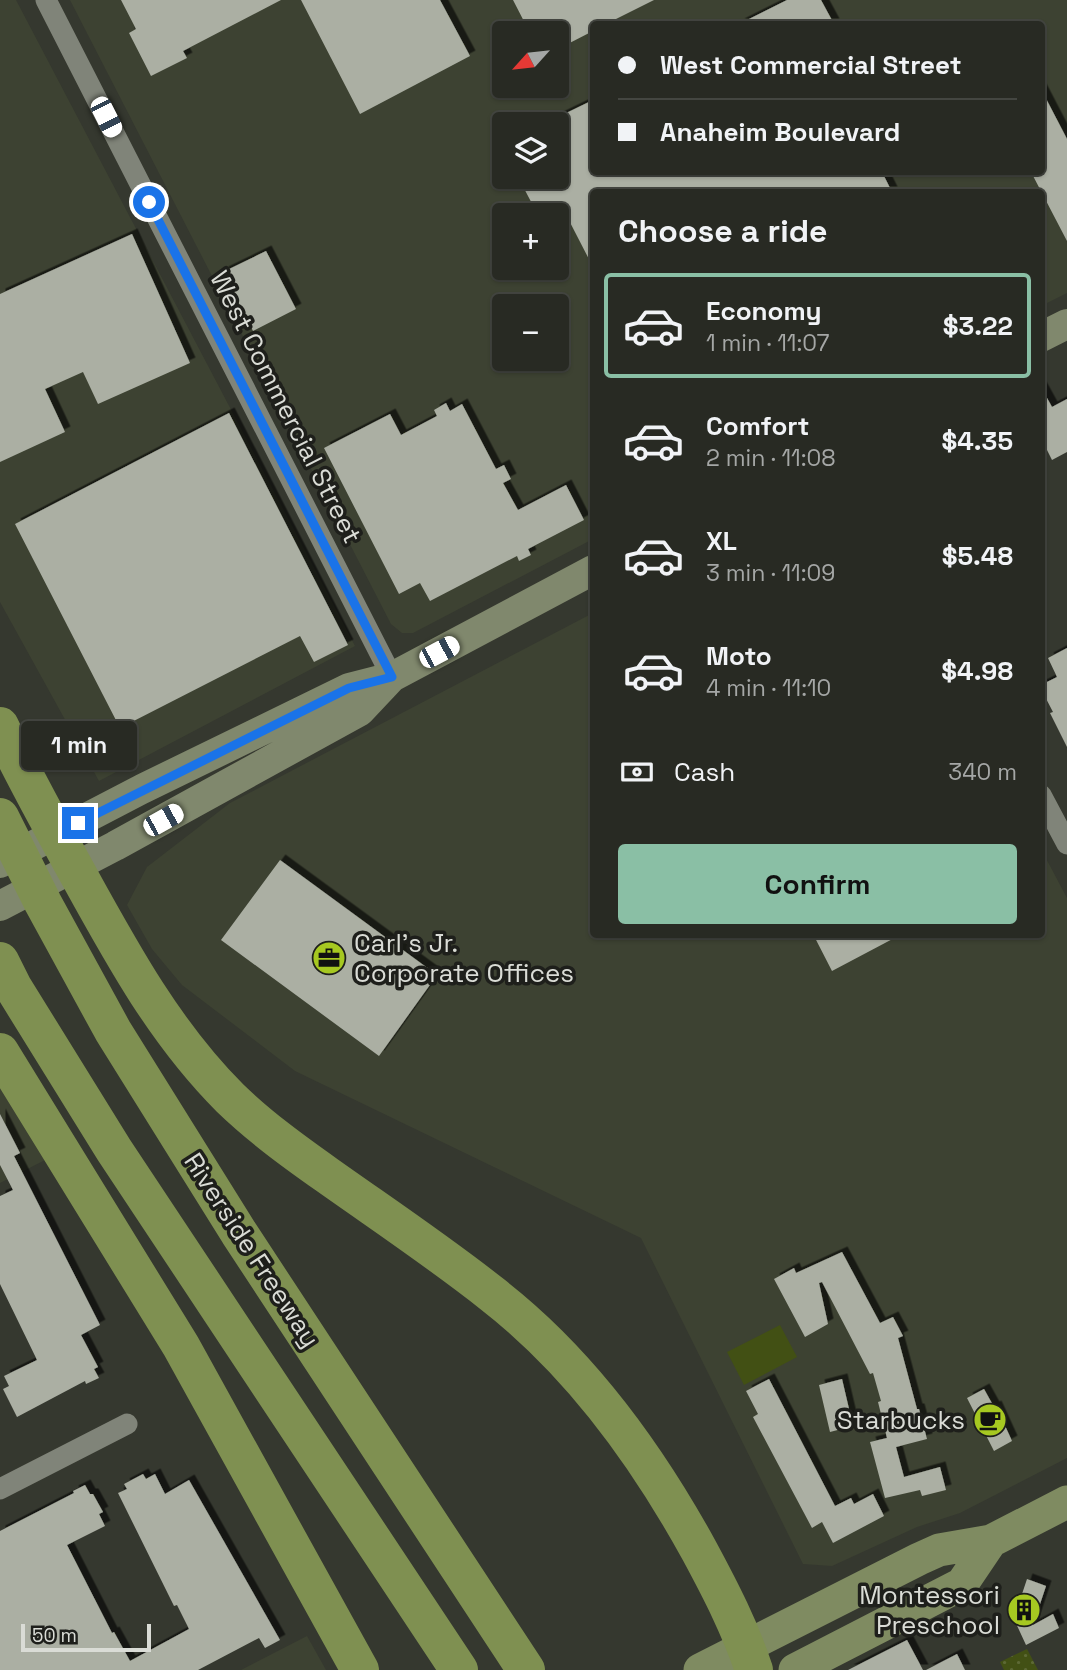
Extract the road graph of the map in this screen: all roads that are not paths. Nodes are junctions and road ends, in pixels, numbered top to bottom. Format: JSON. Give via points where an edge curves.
{"nodes":[{"id":1,"x":46,"y":0,"type":"edge"},
{"id":2,"x":1067,"y":324,"type":"edge"},
{"id":3,"x":1045,"y":335,"type":"edge"},
{"id":4,"x":590,"y":572,"type":"edge"},
{"id":5,"x":392,"y":677,"type":"junction"},
{"id":6,"x":0,"y":726,"type":"edge"},
{"id":7,"x":1045,"y":803,"type":"edge"},
{"id":8,"x":0,"y":817,"type":"edge"},
{"id":9,"x":51,"y":836,"type":"junction"},
{"id":10,"x":1067,"y":844,"type":"edge"},
{"id":11,"x":0,"y":863,"type":"edge"},
{"id":12,"x":69,"y":871,"type":"junction"},
{"id":13,"x":0,"y":906,"type":"edge"},
{"id":14,"x":0,"y":961,"type":"edge"},
{"id":15,"x":0,"y":1052,"type":"edge"},
{"id":16,"x":127,"y":1424,"type":"dead end"},
{"id":17,"x":0,"y":1489,"type":"edge"},
{"id":18,"x":1067,"y":1502,"type":"edge"},
{"id":19,"x":991,"y":1541,"type":"junction"},
{"id":20,"x":749,"y":1658,"type":"edge"},
{"id":21,"x":360,"y":1670,"type":"edge"},
{"id":22,"x":459,"y":1670,"type":"edge"},
{"id":23,"x":526,"y":1670,"type":"edge"},
{"id":24,"x":700,"y":1670,"type":"edge"},
{"id":25,"x":795,"y":1670,"type":"edge"}],
"edges":[{"from":1,"to":5,"type":"street","name":"West Commercial Street"},
{"from":2,"to":3,"type":"street"},
{"from":4,"to":5,"type":"street"},
{"from":5,"to":9,"type":"street","via":[[349,688]]},
{"from":5,"to":12,"type":"street","via":[[360,711]]},
{"from":6,"to":9,"type":"highway"},
{"from":7,"to":10,"type":"street"},
{"from":8,"to":23,"type":"highway","name":"Riverside Freeway","via":[[113,1031],[239,1233]]},
{"from":9,"to":11,"type":"street"},
{"from":9,"to":12,"type":"highway"},
{"from":12,"to":13,"type":"street"},
{"from":12,"to":20,"type":"highway","via":[[184,1047],[234,1101],[273,1136],[494,1295],[593,1390],[677,1511],[736,1619]]},
{"from":14,"to":22,"type":"highway","via":[[114,1150]]},
{"from":15,"to":21,"type":"highway","via":[[181,1346]]},
{"from":16,"to":17,"type":"street"},
{"from":18,"to":19,"type":"main road"},
{"from":19,"to":20,"type":"main road","via":[[939,1550]]},
{"from":19,"to":25,"type":"main road","via":[[961,1584]]},
{"from":20,"to":24,"type":"main road"}]}
